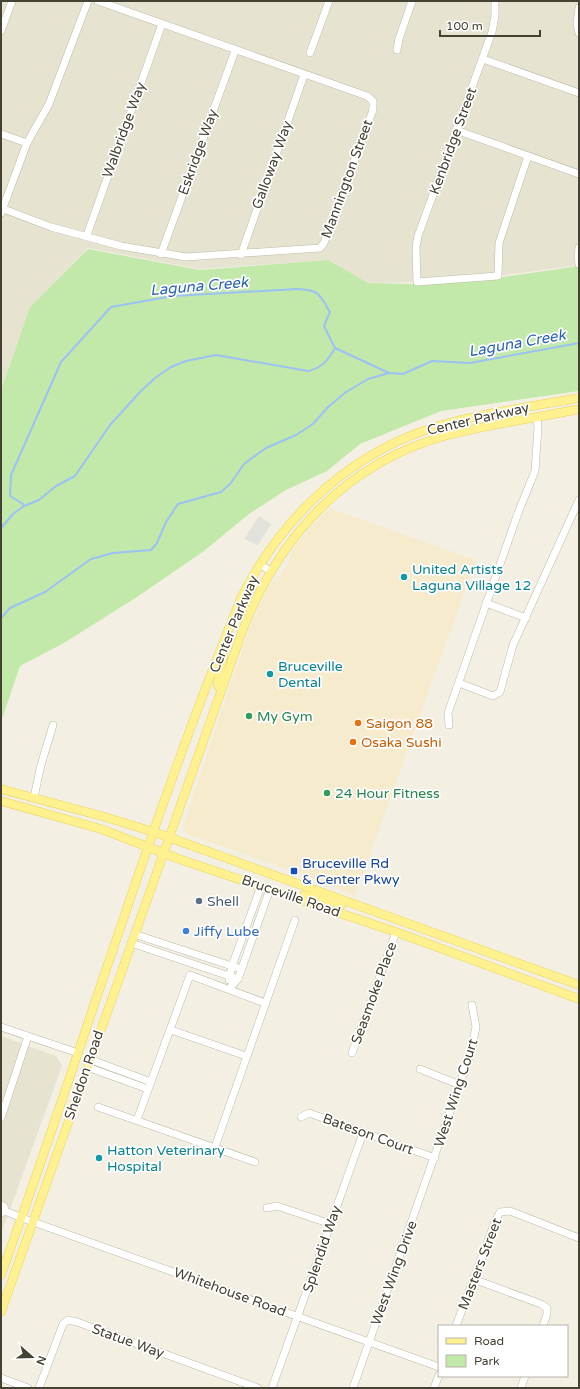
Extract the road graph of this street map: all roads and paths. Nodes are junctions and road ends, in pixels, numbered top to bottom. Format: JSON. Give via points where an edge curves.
{"nodes":[{"id":1,"x":12,"y":1,"type":"edge"},
{"id":2,"x":88,"y":1,"type":"edge"},
{"id":3,"x":98,"y":1,"type":"edge"},
{"id":4,"x":329,"y":1,"type":"edge"},
{"id":5,"x":412,"y":1,"type":"edge"},
{"id":6,"x":495,"y":1,"type":"edge"},
{"id":7,"x":579,"y":8,"type":"edge"},
{"id":8,"x":162,"y":24,"type":"junction"},
{"id":9,"x":1,"y":31,"type":"edge"},
{"id":10,"x":579,"y":33,"type":"edge"},
{"id":11,"x":398,"y":50,"type":"dead end"},
{"id":12,"x":235,"y":51,"type":"junction"},
{"id":13,"x":310,"y":53,"type":"dead end"},
{"id":14,"x":483,"y":59,"type":"junction"},
{"id":15,"x":304,"y":75,"type":"junction"},
{"id":16,"x":579,"y":93,"type":"edge"},
{"id":17,"x":456,"y":130,"type":"junction"},
{"id":18,"x":1,"y":134,"type":"edge"},
{"id":19,"x":27,"y":143,"type":"junction"},
{"id":20,"x":528,"y":156,"type":"junction"},
{"id":21,"x":579,"y":174,"type":"edge"},
{"id":22,"x":1,"y":210,"type":"edge"},
{"id":23,"x":87,"y":235,"type":"junction"},
{"id":24,"x":579,"y":248,"type":"edge"},
{"id":25,"x":161,"y":254,"type":"junction"},
{"id":26,"x":241,"y":255,"type":"junction"},
{"id":27,"x":579,"y":264,"type":"edge"},
{"id":28,"x":579,"y":398,"type":"edge"},
{"id":29,"x":579,"y":409,"type":"edge"},
{"id":30,"x":537,"y":417,"type":"junction"},
{"id":31,"x":579,"y":500,"type":"edge"},
{"id":32,"x":266,"y":555,"type":"junction"},
{"id":33,"x":277,"y":561,"type":"junction"},
{"id":34,"x":260,"y":565,"type":"junction"},
{"id":35,"x":271,"y":571,"type":"junction"},
{"id":36,"x":486,"y":603,"type":"junction"},
{"id":37,"x":526,"y":618,"type":"junction"},
{"id":38,"x":225,"y":643,"type":"junction"},
{"id":39,"x":459,"y":683,"type":"junction"},
{"id":40,"x":221,"y":689,"type":"junction"},
{"id":41,"x":53,"y":725,"type":"dead end"},
{"id":42,"x":449,"y":725,"type":"dead end"},
{"id":43,"x":1,"y":789,"type":"edge"},
{"id":44,"x":34,"y":797,"type":"junction"},
{"id":45,"x":1,"y":801,"type":"edge"},
{"id":46,"x":154,"y":832,"type":"junction"},
{"id":47,"x":168,"y":838,"type":"junction"},
{"id":48,"x":149,"y":846,"type":"junction"},
{"id":49,"x":163,"y":853,"type":"junction"},
{"id":50,"x":261,"y":886,"type":"junction"},
{"id":51,"x":270,"y":889,"type":"junction"},
{"id":52,"x":282,"y":893,"type":"junction"},
{"id":53,"x":345,"y":902,"type":"junction"},
{"id":54,"x":296,"y":920,"type":"dead end"},
{"id":55,"x":396,"y":932,"type":"junction"},
{"id":56,"x":134,"y":934,"type":"junction"},
{"id":57,"x":131,"y":943,"type":"junction"},
{"id":58,"x":232,"y":966,"type":"junction"},
{"id":59,"x":241,"y":969,"type":"junction"},
{"id":60,"x":229,"y":976,"type":"junction"},
{"id":61,"x":238,"y":979,"type":"junction"},
{"id":62,"x":579,"y":986,"type":"edge"},
{"id":63,"x":229,"y":989,"type":"junction"},
{"id":64,"x":579,"y":999,"type":"edge"},
{"id":65,"x":265,"y":1003,"type":"junction"},
{"id":66,"x":472,"y":1005,"type":"dead end"},
{"id":67,"x":1,"y":1027,"type":"edge"},
{"id":68,"x":171,"y":1030,"type":"junction"},
{"id":69,"x":28,"y":1036,"type":"junction"},
{"id":70,"x":78,"y":1053,"type":"junction"},
{"id":71,"x":352,"y":1053,"type":"dead end"},
{"id":72,"x":246,"y":1056,"type":"junction"},
{"id":73,"x":88,"y":1063,"type":"junction"},
{"id":74,"x":420,"y":1069,"type":"dead end"},
{"id":75,"x":149,"y":1085,"type":"junction"},
{"id":76,"x":460,"y":1085,"type":"junction"},
{"id":77,"x":98,"y":1106,"type":"dead end"},
{"id":78,"x":301,"y":1117,"type":"dead end"},
{"id":79,"x":1,"y":1118,"type":"edge"},
{"id":80,"x":137,"y":1120,"type":"junction"},
{"id":81,"x":363,"y":1133,"type":"junction"},
{"id":82,"x":215,"y":1147,"type":"junction"},
{"id":83,"x":435,"y":1158,"type":"junction"},
{"id":84,"x":256,"y":1162,"type":"dead end"},
{"id":85,"x":267,"y":1208,"type":"dead end"},
{"id":86,"x":2,"y":1210,"type":"edge"},
{"id":87,"x":22,"y":1218,"type":"junction"},
{"id":88,"x":33,"y":1222,"type":"junction"},
{"id":89,"x":331,"y":1224,"type":"junction"},
{"id":90,"x":579,"y":1238,"type":"edge"},
{"id":91,"x":1,"y":1275,"type":"edge"},
{"id":92,"x":473,"y":1279,"type":"junction"},
{"id":93,"x":1,"y":1312,"type":"edge"},
{"id":94,"x":298,"y":1317,"type":"junction"},
{"id":95,"x":456,"y":1325,"type":"edge"},
{"id":96,"x":543,"y":1325,"type":"edge"},
{"id":97,"x":369,"y":1342,"type":"junction"},
{"id":98,"x":438,"y":1367,"type":"edge"},
{"id":99,"x":438,"y":1377,"type":"edge"},
{"id":100,"x":525,"y":1377,"type":"edge"},
{"id":101,"x":1,"y":1378,"type":"edge"},
{"id":102,"x":28,"y":1388,"type":"edge"},
{"id":103,"x":39,"y":1388,"type":"edge"},
{"id":104,"x":258,"y":1388,"type":"edge"},
{"id":105,"x":272,"y":1388,"type":"edge"},
{"id":106,"x":353,"y":1388,"type":"edge"},
{"id":107,"x":434,"y":1388,"type":"edge"},
{"id":108,"x":521,"y":1388,"type":"edge"}],
"edges":[{"from":1,"to":9,"type":"street"},
{"from":2,"to":19,"type":"street","via":[[49,104]]},
{"from":3,"to":8,"type":"street","name":"Mannington Street"},
{"from":4,"to":13,"type":"street"},
{"from":5,"to":11,"type":"street","via":[[399,39]]},
{"from":6,"to":14,"type":"street","name":"Kenbridge Street","via":[[494,25]]},
{"from":7,"to":10,"type":"street"},
{"from":8,"to":12,"type":"street","name":"Mannington Street"},
{"from":8,"to":23,"type":"street","name":"Walbridge Way"},
{"from":12,"to":15,"type":"street","name":"Mannington Street"},
{"from":12,"to":25,"type":"street","name":"Eskridge Way"},
{"from":14,"to":16,"type":"street"},
{"from":14,"to":17,"type":"street","name":"Kenbridge Street"},
{"from":15,"to":26,"type":"street","name":"Galloway Way"},
{"from":15,"to":26,"type":"street","name":"Mannington Street","via":[[367,96],[373,101],[373,110],[320,248]]},
{"from":17,"to":20,"type":"street"},
{"from":17,"to":20,"type":"street","name":"Kenbridge Street","via":[[418,236],[417,282],[498,276],[499,243]]},
{"from":18,"to":19,"type":"street"},
{"from":19,"to":22,"type":"street"},
{"from":20,"to":21,"type":"street"},
{"from":22,"to":23,"type":"street","name":"Mannington Street","via":[[51,227]]},
{"from":23,"to":25,"type":"street","name":"Mannington Street","via":[[121,246]]},
{"from":24,"to":27,"type":"street"},
{"from":25,"to":26,"type":"street","name":"Mannington Street","via":[[197,258]]},
{"from":28,"to":32,"type":"main road","name":"Center Parkway","via":[[443,425],[404,438],[346,471],[316,496],[286,528]]},
{"from":29,"to":30,"type":"main road","name":"Center Parkway"},
{"from":30,"to":33,"type":"main road","name":"Center Parkway","via":[[447,435],[387,459],[361,475],[328,501],[298,531]]},
{"from":30,"to":36,"type":"street","via":[[535,471]]},
{"from":31,"to":37,"type":"street"},
{"from":32,"to":33,"type":"street"},
{"from":32,"to":34,"type":"main road","name":"Center Parkway"},
{"from":33,"to":35,"type":"main road","name":"Center Parkway"},
{"from":34,"to":35,"type":"street"},
{"from":34,"to":38,"type":"main road","name":"Center Parkway","via":[[242,596]]},
{"from":35,"to":40,"type":"main road","name":"Center Parkway","via":[[252,604]]},
{"from":36,"to":37,"type":"street"},
{"from":36,"to":39,"type":"street"},
{"from":37,"to":39,"type":"street","via":[[513,646],[500,692],[493,696]]},
{"from":38,"to":40,"type":"main road","via":[[218,681]]},
{"from":38,"to":46,"type":"main road","name":"Center Parkway"},
{"from":39,"to":42,"type":"street","via":[[448,714]]},
{"from":40,"to":47,"type":"main road","name":"Center Parkway"},
{"from":41,"to":44,"type":"street"},
{"from":43,"to":44,"type":"main road","name":"Bruceville Road"},
{"from":44,"to":46,"type":"main road","name":"Bruceville Road"},
{"from":45,"to":48,"type":"main road","name":"Bruceville Road","via":[[101,829]]},
{"from":46,"to":47,"type":"main road","name":"Bruceville Road"},
{"from":46,"to":48,"type":"main road","name":"Sheldon Road"},
{"from":47,"to":49,"type":"main road","name":"Sheldon Road"},
{"from":47,"to":53,"type":"main road","name":"Bruceville Road"},
{"from":48,"to":49,"type":"main road","name":"Bruceville Road"},
{"from":48,"to":70,"type":"main road","name":"Sheldon Road"},
{"from":49,"to":50,"type":"main road","name":"Bruceville Road"},
{"from":49,"to":56,"type":"main road","name":"Sheldon Road"},
{"from":50,"to":51,"type":"main road","name":"Bruceville Road"},
{"from":50,"to":58,"type":"street"},
{"from":51,"to":52,"type":"main road","name":"Bruceville Road"},
{"from":51,"to":59,"type":"street"},
{"from":52,"to":53,"type":"main road","via":[[296,892],[336,905]]},
{"from":52,"to":55,"type":"main road","name":"Bruceville Road"},
{"from":53,"to":62,"type":"main road","name":"Bruceville Road"},
{"from":54,"to":65,"type":"street"},
{"from":55,"to":64,"type":"main road","name":"Bruceville Road"},
{"from":55,"to":71,"type":"street","name":"Seasmoke Place"},
{"from":56,"to":57,"type":"main road","name":"Sheldon Road"},
{"from":56,"to":58,"type":"street"},
{"from":57,"to":60,"type":"street"},
{"from":57,"to":73,"type":"main road","name":"Sheldon Road"},
{"from":58,"to":59,"type":"street"},
{"from":58,"to":60,"type":"street"},
{"from":59,"to":61,"type":"street"},
{"from":60,"to":61,"type":"street"},
{"from":60,"to":63,"type":"street"},
{"from":61,"to":63,"type":"street"},
{"from":63,"to":65,"type":"street"},
{"from":63,"to":68,"type":"street","via":[[190,975]]},
{"from":65,"to":72,"type":"street"},
{"from":66,"to":76,"type":"street","name":"West Wing Court","via":[[476,1027]]},
{"from":67,"to":69,"type":"street"},
{"from":68,"to":72,"type":"street"},
{"from":68,"to":75,"type":"street"},
{"from":69,"to":70,"type":"street"},
{"from":69,"to":79,"type":"street"},
{"from":70,"to":87,"type":"main road","name":"Sheldon Road"},
{"from":72,"to":82,"type":"street"},
{"from":73,"to":75,"type":"street"},
{"from":73,"to":88,"type":"main road","name":"Sheldon Road"},
{"from":74,"to":76,"type":"street"},
{"from":75,"to":80,"type":"street"},
{"from":76,"to":83,"type":"street","name":"West Wing Court"},
{"from":77,"to":80,"type":"street"},
{"from":78,"to":81,"type":"street","name":"Bateson Court","via":[[309,1113]]},
{"from":80,"to":82,"type":"street"},
{"from":81,"to":83,"type":"street","name":"Bateson Court"},
{"from":81,"to":89,"type":"street","name":"Splendid Way"},
{"from":82,"to":84,"type":"street"},
{"from":83,"to":97,"type":"street","name":"West Wing Drive"},
{"from":85,"to":89,"type":"street","via":[[277,1206]]},
{"from":86,"to":87,"type":"street","name":"Whitehouse Road"},
{"from":87,"to":88,"type":"street","name":"Whitehouse Road"},
{"from":87,"to":91,"type":"main road","name":"Sheldon Road"},
{"from":88,"to":93,"type":"main road","name":"Sheldon Road"},
{"from":88,"to":94,"type":"street","name":"Whitehouse Road"},
{"from":89,"to":94,"type":"street","name":"Splendid Way"},
{"from":90,"to":92,"type":"street","name":"Masters Street","via":[[510,1211],[500,1212]]},
{"from":92,"to":95,"type":"street","name":"Masters Street"},
{"from":92,"to":96,"type":"street","via":[[541,1304],[547,1308]]},
{"from":94,"to":97,"type":"street","name":"Whitehouse Road"},
{"from":94,"to":105,"type":"street","name":"Splendid Way"},
{"from":97,"to":98,"type":"street","name":"Whitehouse Road"},
{"from":97,"to":106,"type":"street","name":"West Wing Drive"},
{"from":99,"to":107,"type":"street"},
{"from":100,"to":108,"type":"street"},
{"from":101,"to":102,"type":"street"},
{"from":103,"to":104,"type":"street","name":"Statue Way","via":[[63,1324],[68,1320]]}]}
